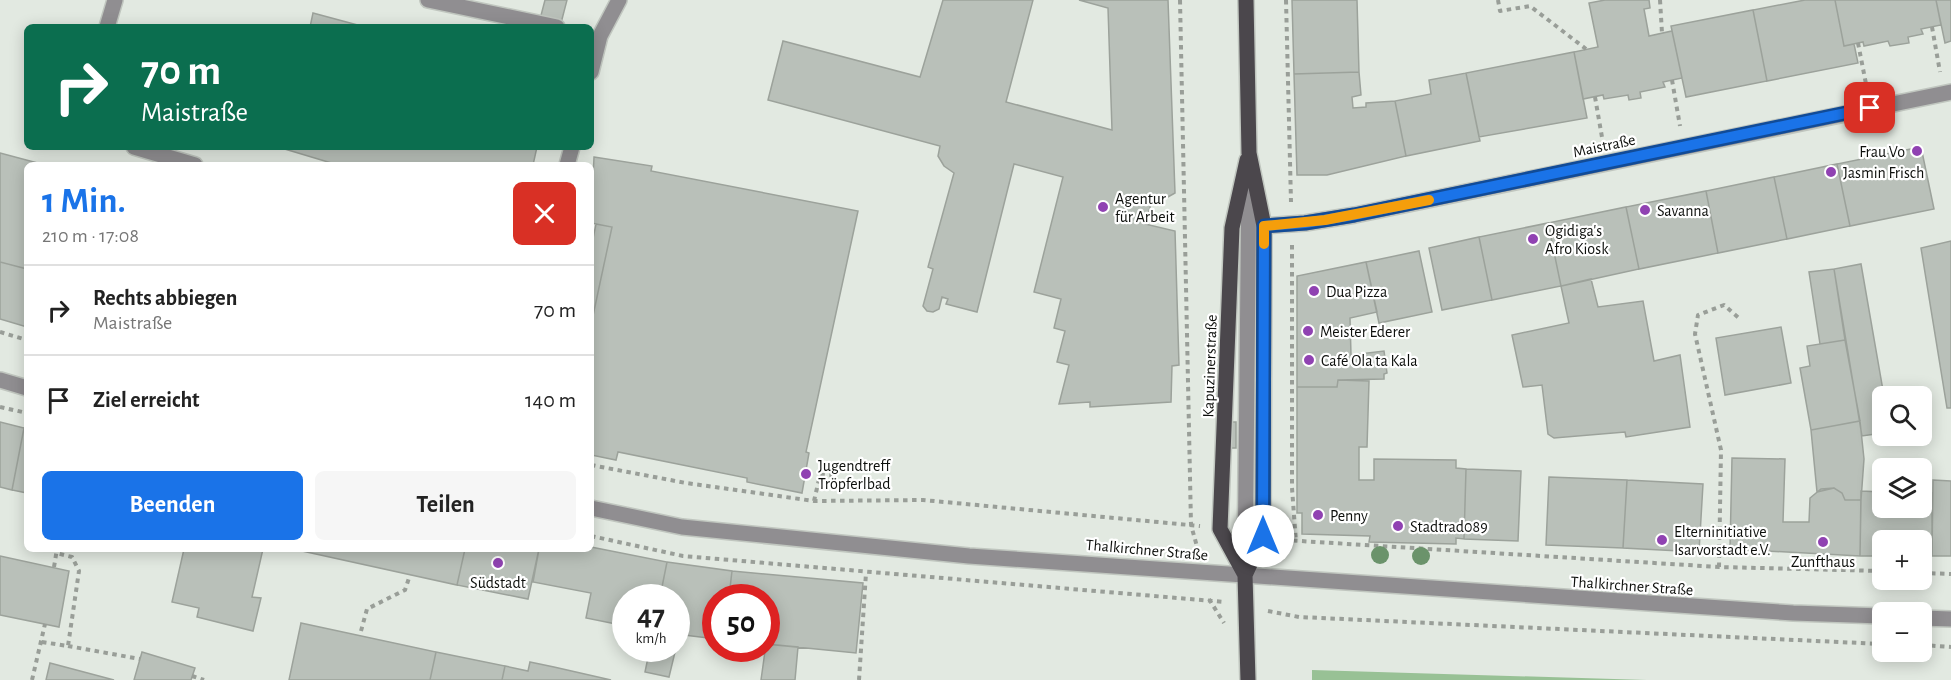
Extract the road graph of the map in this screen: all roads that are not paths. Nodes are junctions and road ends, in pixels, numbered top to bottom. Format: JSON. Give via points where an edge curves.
{"nodes":[{"id":1,"x":115,"y":0,"type":"edge"},
{"id":2,"x":428,"y":0,"type":"edge"},
{"id":3,"x":619,"y":0,"type":"edge"},
{"id":4,"x":1246,"y":0,"type":"edge"},
{"id":5,"x":108,"y":24,"type":"edge"},
{"id":6,"x":543,"y":24,"type":"edge"},
{"id":7,"x":596,"y":35,"type":"edge"},
{"id":8,"x":1948,"y":92,"type":"edge"},
{"id":9,"x":144,"y":150,"type":"edge"},
{"id":10,"x":1249,"y":153,"type":"junction"},
{"id":11,"x":185,"y":162,"type":"edge"},
{"id":12,"x":1264,"y":226,"type":"junction"},
{"id":13,"x":0,"y":380,"type":"edge"},
{"id":14,"x":24,"y":387,"type":"edge"},
{"id":15,"x":594,"y":509,"type":"edge"},
{"id":16,"x":1245,"y":576,"type":"junction"},
{"id":17,"x":1872,"y":616,"type":"edge"},
{"id":18,"x":1932,"y":618,"type":"edge"},
{"id":19,"x":1951,"y":619,"type":"edge"},
{"id":20,"x":1248,"y":680,"type":"edge"}],
"edges":[{"from":1,"to":5,"type":"street"},
{"from":2,"to":6,"type":"street"},
{"from":3,"to":7,"type":"street"},
{"from":4,"to":10,"type":"main road","name":"Kapuzinerstraße"},
{"from":8,"to":12,"type":"street","name":"Maistraße","via":[[1354,215]]},
{"from":9,"to":11,"type":"street"},
{"from":10,"to":12,"type":"main road","name":"Kapuzinerstraße"},
{"from":10,"to":16,"type":"street"},
{"from":10,"to":16,"type":"main road","name":"Kapuzinerstraße","via":[[1232,228],[1220,529]]},
{"from":12,"to":16,"type":"main road","name":"Kapuzinerstraße","via":[[1263,536]]},
{"from":13,"to":14,"type":"street"},
{"from":15,"to":16,"type":"street","name":"Thalkirchner Straße","via":[[682,527]]},
{"from":16,"to":17,"type":"street","name":"Thalkirchner Straße","via":[[1781,613]]},
{"from":16,"to":20,"type":"main road","name":"Kapuzinerstraße"},
{"from":18,"to":19,"type":"street"}]}
